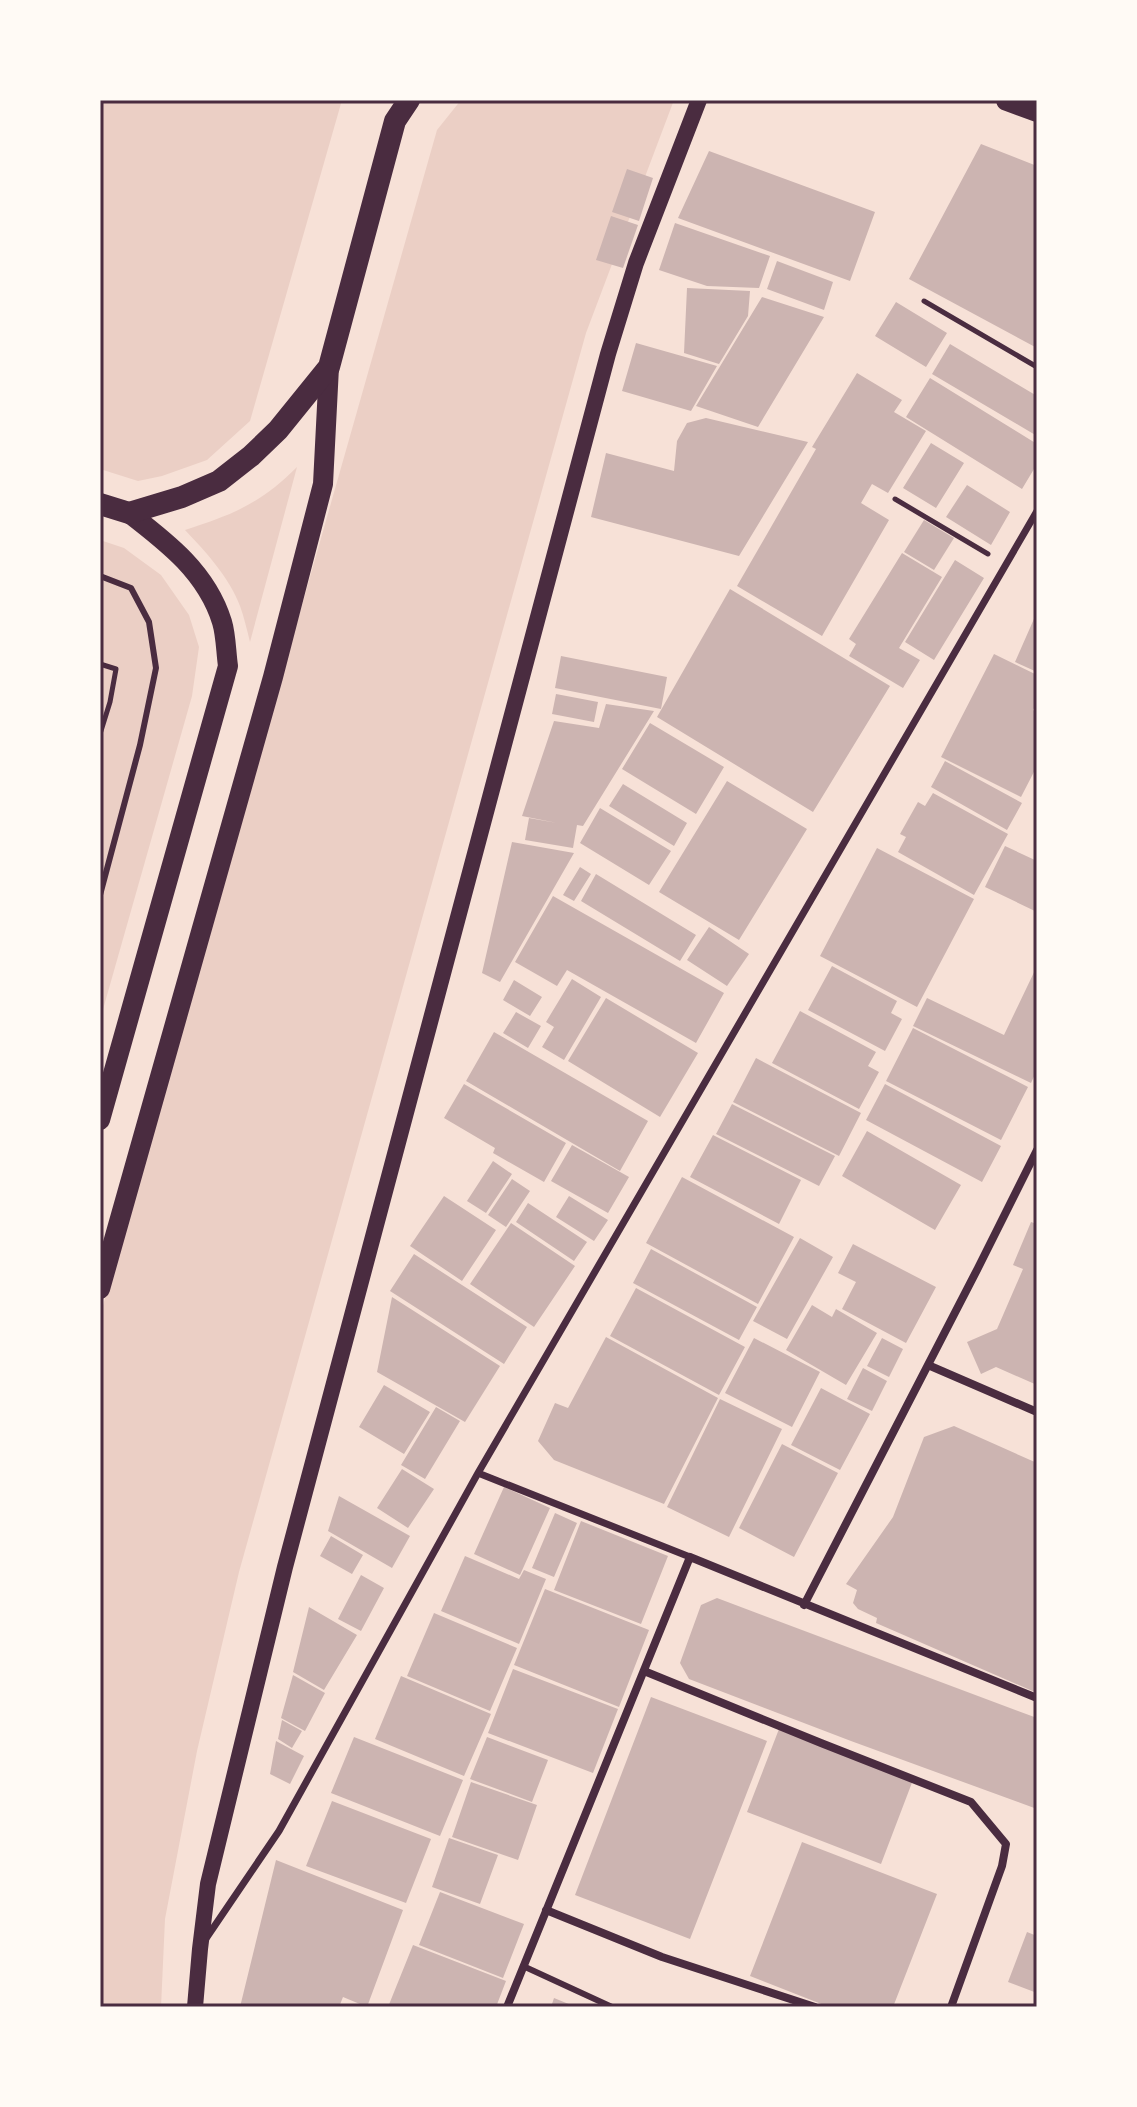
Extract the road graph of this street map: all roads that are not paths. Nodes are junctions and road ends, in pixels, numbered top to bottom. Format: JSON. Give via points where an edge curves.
{"nodes":[{"id":1,"x":409,"y":100,"type":"edge"},
{"id":2,"x":699,"y":100,"type":"edge"},
{"id":3,"x":1007,"y":100,"type":"edge"},
{"id":4,"x":397,"y":110,"type":"edge"},
{"id":5,"x":1037,"y":111,"type":"edge"},
{"id":6,"x":329,"y":367,"type":"junction"},
{"id":7,"x":100,"y":504,"type":"edge"},
{"id":8,"x":1037,"y":511,"type":"edge"},
{"id":9,"x":129,"y":513,"type":"junction"},
{"id":10,"x":100,"y":576,"type":"edge"},
{"id":11,"x":100,"y":895,"type":"edge"},
{"id":12,"x":100,"y":1120,"type":"edge"},
{"id":13,"x":1037,"y":1150,"type":"edge"},
{"id":14,"x":100,"y":1289,"type":"edge"},
{"id":15,"x":928,"y":1365,"type":"junction"},
{"id":16,"x":1037,"y":1412,"type":"edge"},
{"id":17,"x":478,"y":1473,"type":"junction"},
{"id":18,"x":690,"y":1557,"type":"junction"},
{"id":19,"x":804,"y":1605,"type":"junction"},
{"id":20,"x":644,"y":1671,"type":"junction"},
{"id":21,"x":1037,"y":1698,"type":"edge"},
{"id":22,"x":546,"y":1910,"type":"junction"},
{"id":23,"x":200,"y":1949,"type":"junction"},
{"id":24,"x":523,"y":1966,"type":"junction"},
{"id":25,"x":195,"y":2007,"type":"edge"},
{"id":26,"x":507,"y":2007,"type":"edge"},
{"id":27,"x":612,"y":2007,"type":"edge"},
{"id":28,"x":815,"y":2007,"type":"edge"},
{"id":29,"x":951,"y":2007,"type":"edge"}],
"edges":[{"from":1,"to":4,"type":"highway"},
{"from":2,"to":23,"type":"main road","via":[[636,263],[608,354],[285,1567],[208,1884]]},
{"from":3,"to":5,"type":"highway"},
{"from":4,"to":6,"type":"highway"},
{"from":6,"to":9,"type":"highway","via":[[278,430],[219,481]]},
{"from":6,"to":14,"type":"main road","via":[[323,484]]},
{"from":7,"to":9,"type":"highway"},
{"from":8,"to":17,"type":"street"},
{"from":9,"to":12,"type":"main road","via":[[203,579],[223,622],[228,666]]},
{"from":10,"to":11,"type":"lane","via":[[131,588],[149,622],[156,668]]},
{"from":13,"to":15,"type":"street"},
{"from":15,"to":16,"type":"street"},
{"from":15,"to":19,"type":"street"},
{"from":17,"to":18,"type":"street"},
{"from":17,"to":23,"type":"street","via":[[279,1831]]},
{"from":18,"to":19,"type":"street"},
{"from":18,"to":20,"type":"street"},
{"from":19,"to":21,"type":"street"},
{"from":20,"to":22,"type":"street"},
{"from":20,"to":29,"type":"street","via":[[971,1802],[1006,1844]]},
{"from":22,"to":24,"type":"street"},
{"from":22,"to":28,"type":"street","via":[[662,1957]]},
{"from":23,"to":25,"type":"main road"},
{"from":24,"to":26,"type":"street"},
{"from":24,"to":27,"type":"lane"}]}
